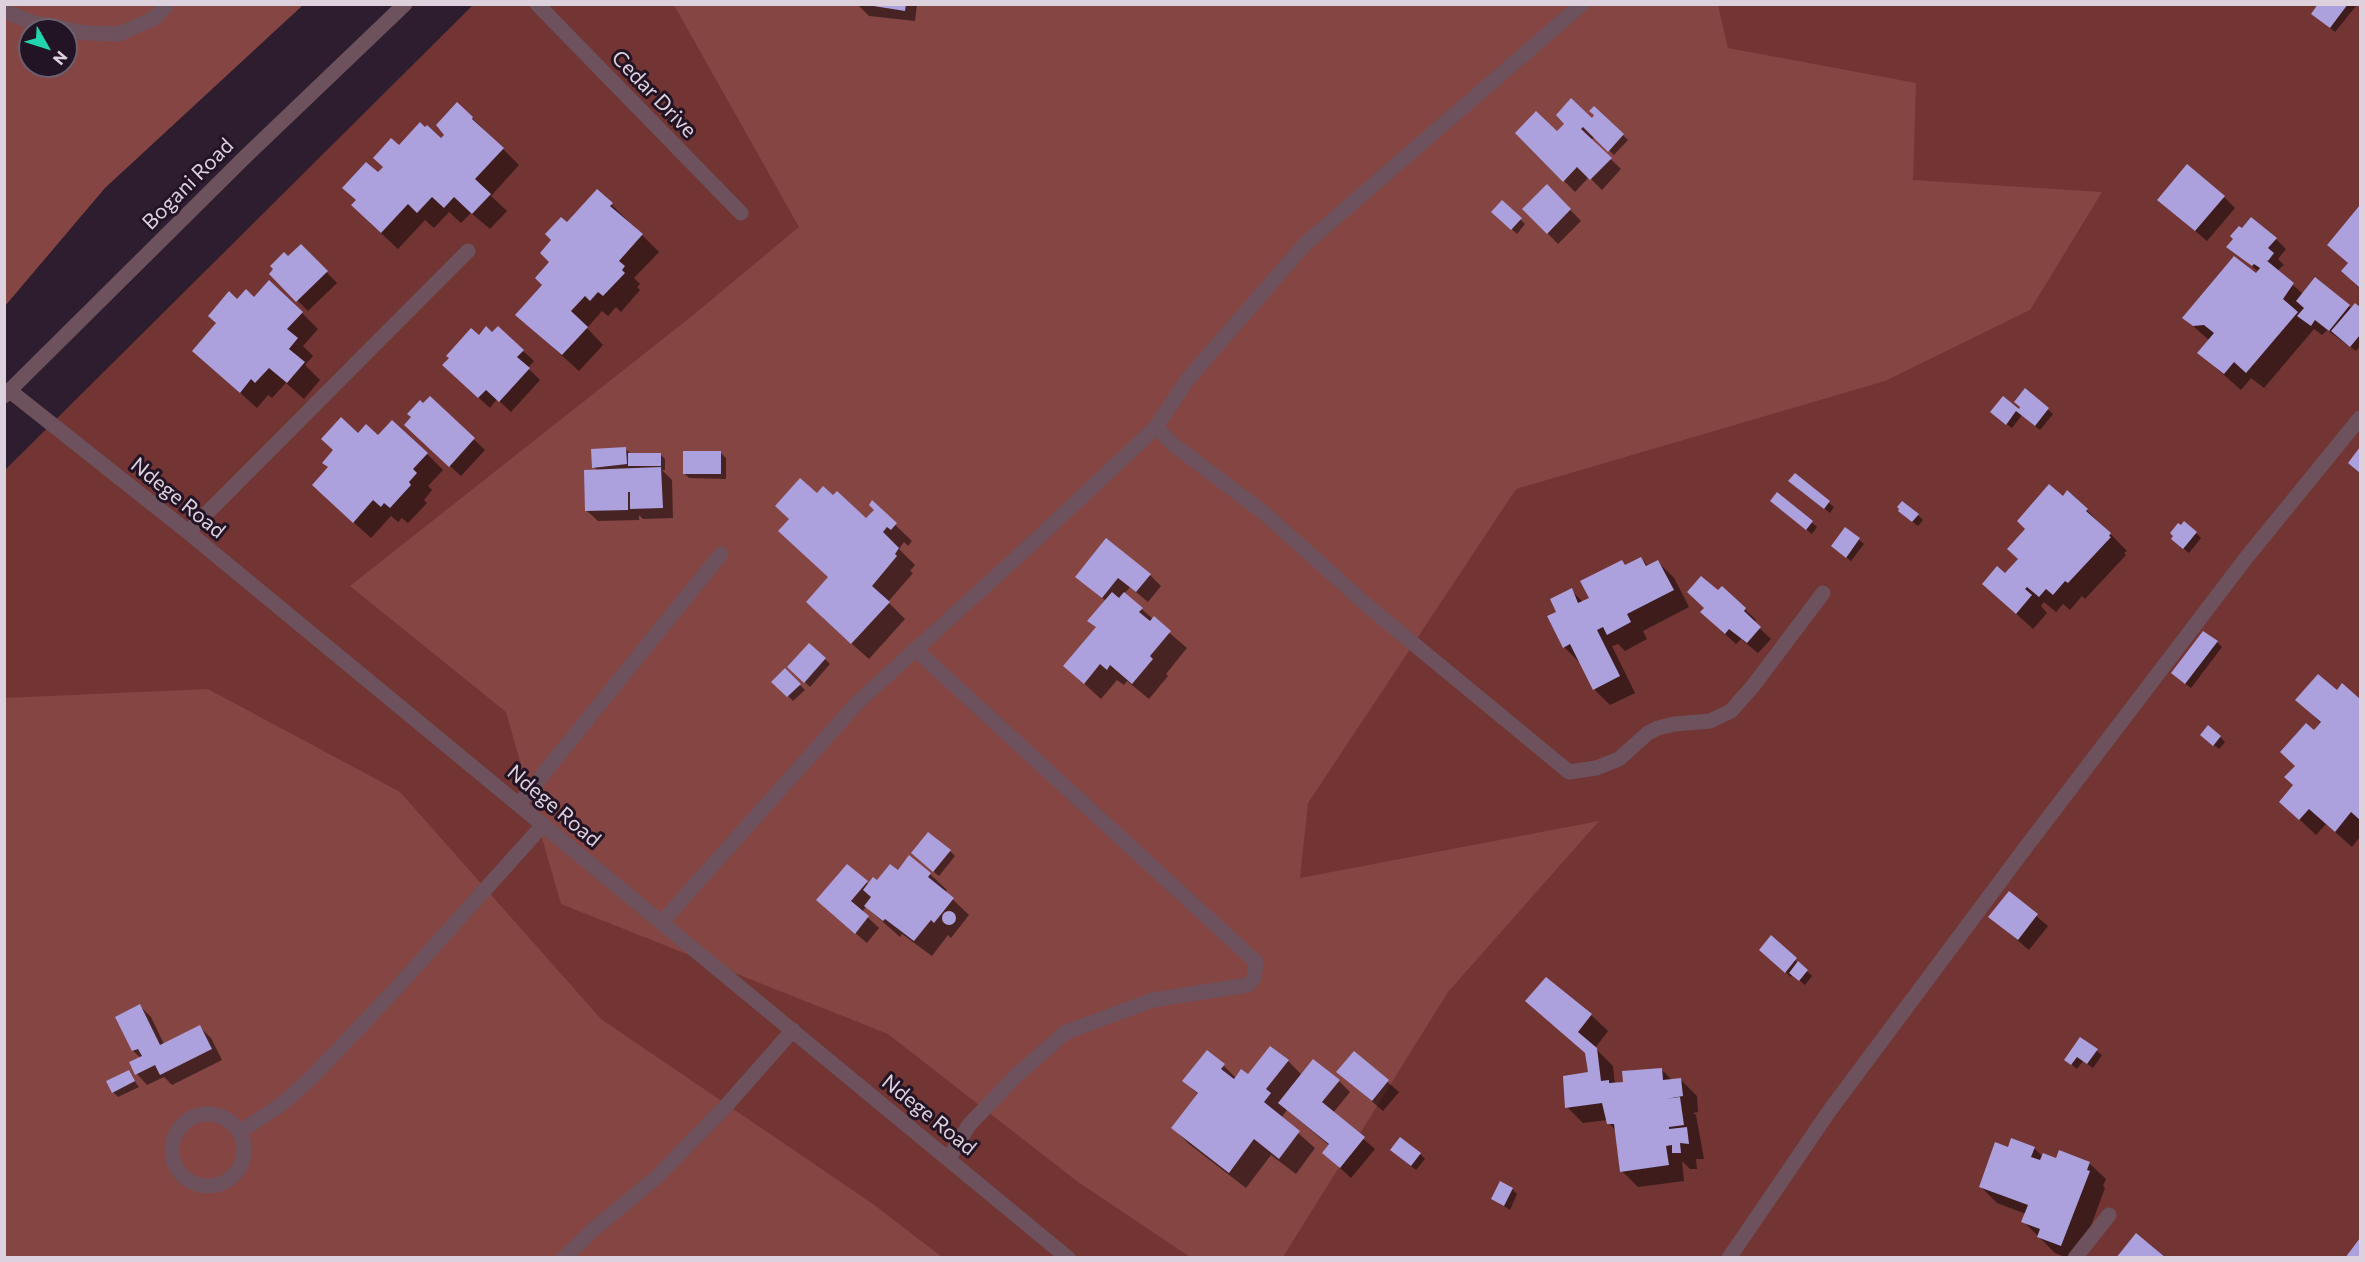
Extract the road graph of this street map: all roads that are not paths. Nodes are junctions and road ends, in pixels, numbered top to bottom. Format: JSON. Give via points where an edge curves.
{"nodes":[{"id":1,"x":168,"y":4,"type":"edge"},
{"id":2,"x":405,"y":4,"type":"edge"},
{"id":3,"x":537,"y":4,"type":"edge"},
{"id":4,"x":1582,"y":4,"type":"edge"},
{"id":5,"x":4,"y":11,"type":"edge"},
{"id":6,"x":741,"y":213,"type":"dead end"},
{"id":7,"x":468,"y":251,"type":"dead end"},
{"id":8,"x":7,"y":394,"type":"edge"},
{"id":9,"x":2361,"y":417,"type":"edge"},
{"id":10,"x":1156,"y":427,"type":"junction"},
{"id":11,"x":188,"y":532,"type":"junction"},
{"id":12,"x":721,"y":554,"type":"dead end"},
{"id":13,"x":1823,"y":593,"type":"dead end"},
{"id":14,"x":915,"y":649,"type":"junction"},
{"id":15,"x":519,"y":804,"type":"junction"},
{"id":16,"x":543,"y":825,"type":"junction"},
{"id":17,"x":662,"y":922,"type":"junction"},
{"id":18,"x":793,"y":1030,"type":"junction"},
{"id":19,"x":239,"y":1132,"type":"junction"},
{"id":20,"x":949,"y":1158,"type":"junction"},
{"id":21,"x":2109,"y":1215,"type":"dead end"},
{"id":22,"x":564,"y":1257,"type":"edge"},
{"id":23,"x":1068,"y":1257,"type":"edge"},
{"id":24,"x":1729,"y":1257,"type":"edge"},
{"id":25,"x":2075,"y":1257,"type":"edge"}],
"edges":[{"from":1,"to":5,"type":"street","via":[[155,18],[119,34],[86,33],[31,22]]},
{"from":2,"to":8,"type":"street","name":"Bogani Road"},
{"from":3,"to":6,"type":"street","name":"Cedar Drive"},
{"from":4,"to":10,"type":"street","via":[[1305,244],[1187,380]]},
{"from":7,"to":11,"type":"street"},
{"from":8,"to":11,"type":"street","name":"Ndege Road"},
{"from":9,"to":24,"type":"street","via":[[2246,558],[2023,851],[1830,1110]]},
{"from":10,"to":13,"type":"street","via":[[1569,772],[1596,768],[1618,759],[1658,728],[1710,721],[1731,711]]},
{"from":10,"to":14,"type":"street"},
{"from":11,"to":15,"type":"street","name":"Ndege Road"},
{"from":12,"to":15,"type":"street"},
{"from":14,"to":17,"type":"street","via":[[858,702]]},
{"from":14,"to":20,"type":"street","via":[[1256,962],[1254,978],[1248,985],[1153,1000],[1066,1032],[969,1125]]},
{"from":15,"to":16,"type":"street","name":"Ndege Road"},
{"from":16,"to":17,"type":"street","name":"Ndege Road"},
{"from":16,"to":19,"type":"street","via":[[312,1077],[282,1104]]},
{"from":17,"to":18,"type":"street","name":"Ndege Road"},
{"from":18,"to":20,"type":"street","name":"Ndege Road"},
{"from":18,"to":22,"type":"street","via":[[658,1176]]},
{"from":19,"to":19,"type":"street","via":[[244,1156],[232,1178],[202,1186],[177,1169],[172,1157],[173,1144],[185,1123],[208,1114],[221,1116]]},
{"from":20,"to":23,"type":"street","name":"Ndege Road"},
{"from":21,"to":25,"type":"street"}]}
